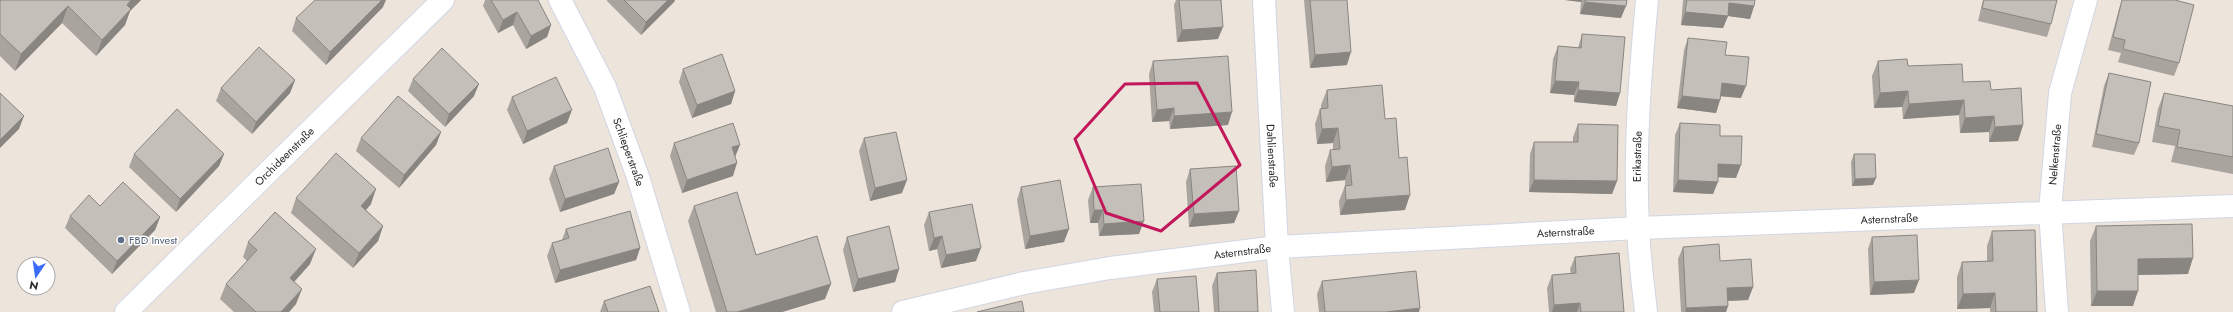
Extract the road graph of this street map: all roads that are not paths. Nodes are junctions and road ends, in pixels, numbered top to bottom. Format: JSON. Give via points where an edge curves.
{"nodes":[{"id":1,"x":442,"y":0,"type":"edge"},
{"id":2,"x":560,"y":0,"type":"edge"},
{"id":3,"x":1264,"y":0,"type":"edge"},
{"id":4,"x":1647,"y":0,"type":"edge"},
{"id":5,"x":2086,"y":0,"type":"edge"},
{"id":6,"x":2233,"y":206,"type":"edge"},
{"id":7,"x":2050,"y":211,"type":"junction"},
{"id":8,"x":1638,"y":228,"type":"junction"},
{"id":9,"x":1277,"y":247,"type":"junction"},
{"id":10,"x":126,"y":312,"type":"edge"},
{"id":11,"x":679,"y":312,"type":"edge"},
{"id":12,"x":903,"y":312,"type":"edge"},
{"id":13,"x":1283,"y":312,"type":"edge"},
{"id":14,"x":1646,"y":312,"type":"edge"},
{"id":15,"x":2057,"y":312,"type":"edge"}],
"edges":[{"from":1,"to":10,"type":"street","name":"Orchideenstraße"},
{"from":2,"to":11,"type":"street","name":"Schlieperstraße","via":[[605,87],[638,177]]},
{"from":3,"to":9,"type":"street","name":"Dahlienstraße"},
{"from":4,"to":8,"type":"street","name":"Erikastraße","via":[[1641,64]]},
{"from":5,"to":7,"type":"street","name":"Nelkenstraße","via":[[2060,93]]},
{"from":6,"to":7,"type":"street","name":"Asternstraße"},
{"from":7,"to":8,"type":"street","name":"Asternstraße"},
{"from":7,"to":15,"type":"street","name":"Nelkenstraße"},
{"from":8,"to":9,"type":"street","name":"Asternstraße"},
{"from":8,"to":14,"type":"street","name":"Erikastraße"},
{"from":9,"to":12,"type":"street","name":"Asternstraße","via":[[1110,268],[1024,283]]},
{"from":9,"to":13,"type":"street","name":"Dahlienstraße"}]}
